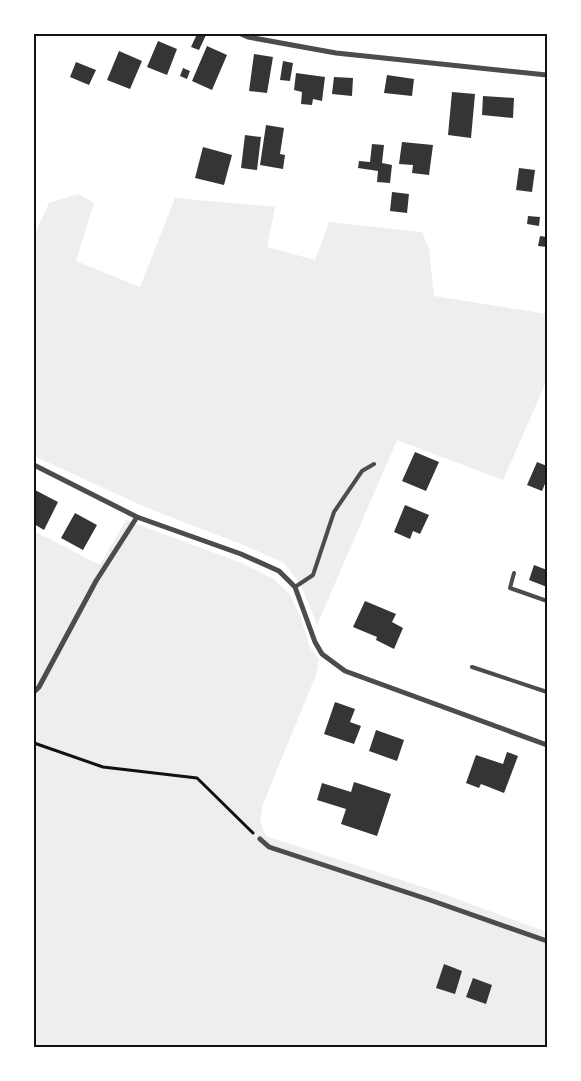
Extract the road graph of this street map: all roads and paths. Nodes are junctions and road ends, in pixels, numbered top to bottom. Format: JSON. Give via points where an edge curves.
{"nodes":[{"id":1,"x":241,"y":34,"type":"edge"},
{"id":2,"x":547,"y":75,"type":"edge"},
{"id":3,"x":374,"y":464,"type":"dead end"},
{"id":4,"x":34,"y":465,"type":"edge"},
{"id":5,"x":137,"y":517,"type":"junction"},
{"id":6,"x":514,"y":573,"type":"dead end"},
{"id":7,"x":295,"y":587,"type":"junction"},
{"id":8,"x":547,"y":602,"type":"edge"},
{"id":9,"x":472,"y":667,"type":"dead end"},
{"id":10,"x":34,"y":692,"type":"edge"},
{"id":11,"x":547,"y":692,"type":"edge"},
{"id":12,"x":34,"y":743,"type":"edge"},
{"id":13,"x":547,"y":745,"type":"edge"},
{"id":14,"x":260,"y":839,"type":"joint"},
{"id":15,"x":547,"y":942,"type":"edge"}],
"edges":[{"from":1,"to":2,"type":"street","via":[[336,53]]},
{"from":3,"to":7,"type":"lane","via":[[362,471],[334,512],[313,575]]},
{"from":4,"to":5,"type":"street"},
{"from":5,"to":7,"type":"street","via":[[241,554],[279,571]]},
{"from":5,"to":10,"type":"street","via":[[96,580]]},
{"from":6,"to":8,"type":"lane","via":[[510,588]]},
{"from":7,"to":13,"type":"street","via":[[322,654],[345,671]]},
{"from":9,"to":11,"type":"lane"},
{"from":12,"to":14,"type":"path","via":[[103,767],[197,778]]},
{"from":14,"to":15,"type":"street","via":[[269,847]]}]}
